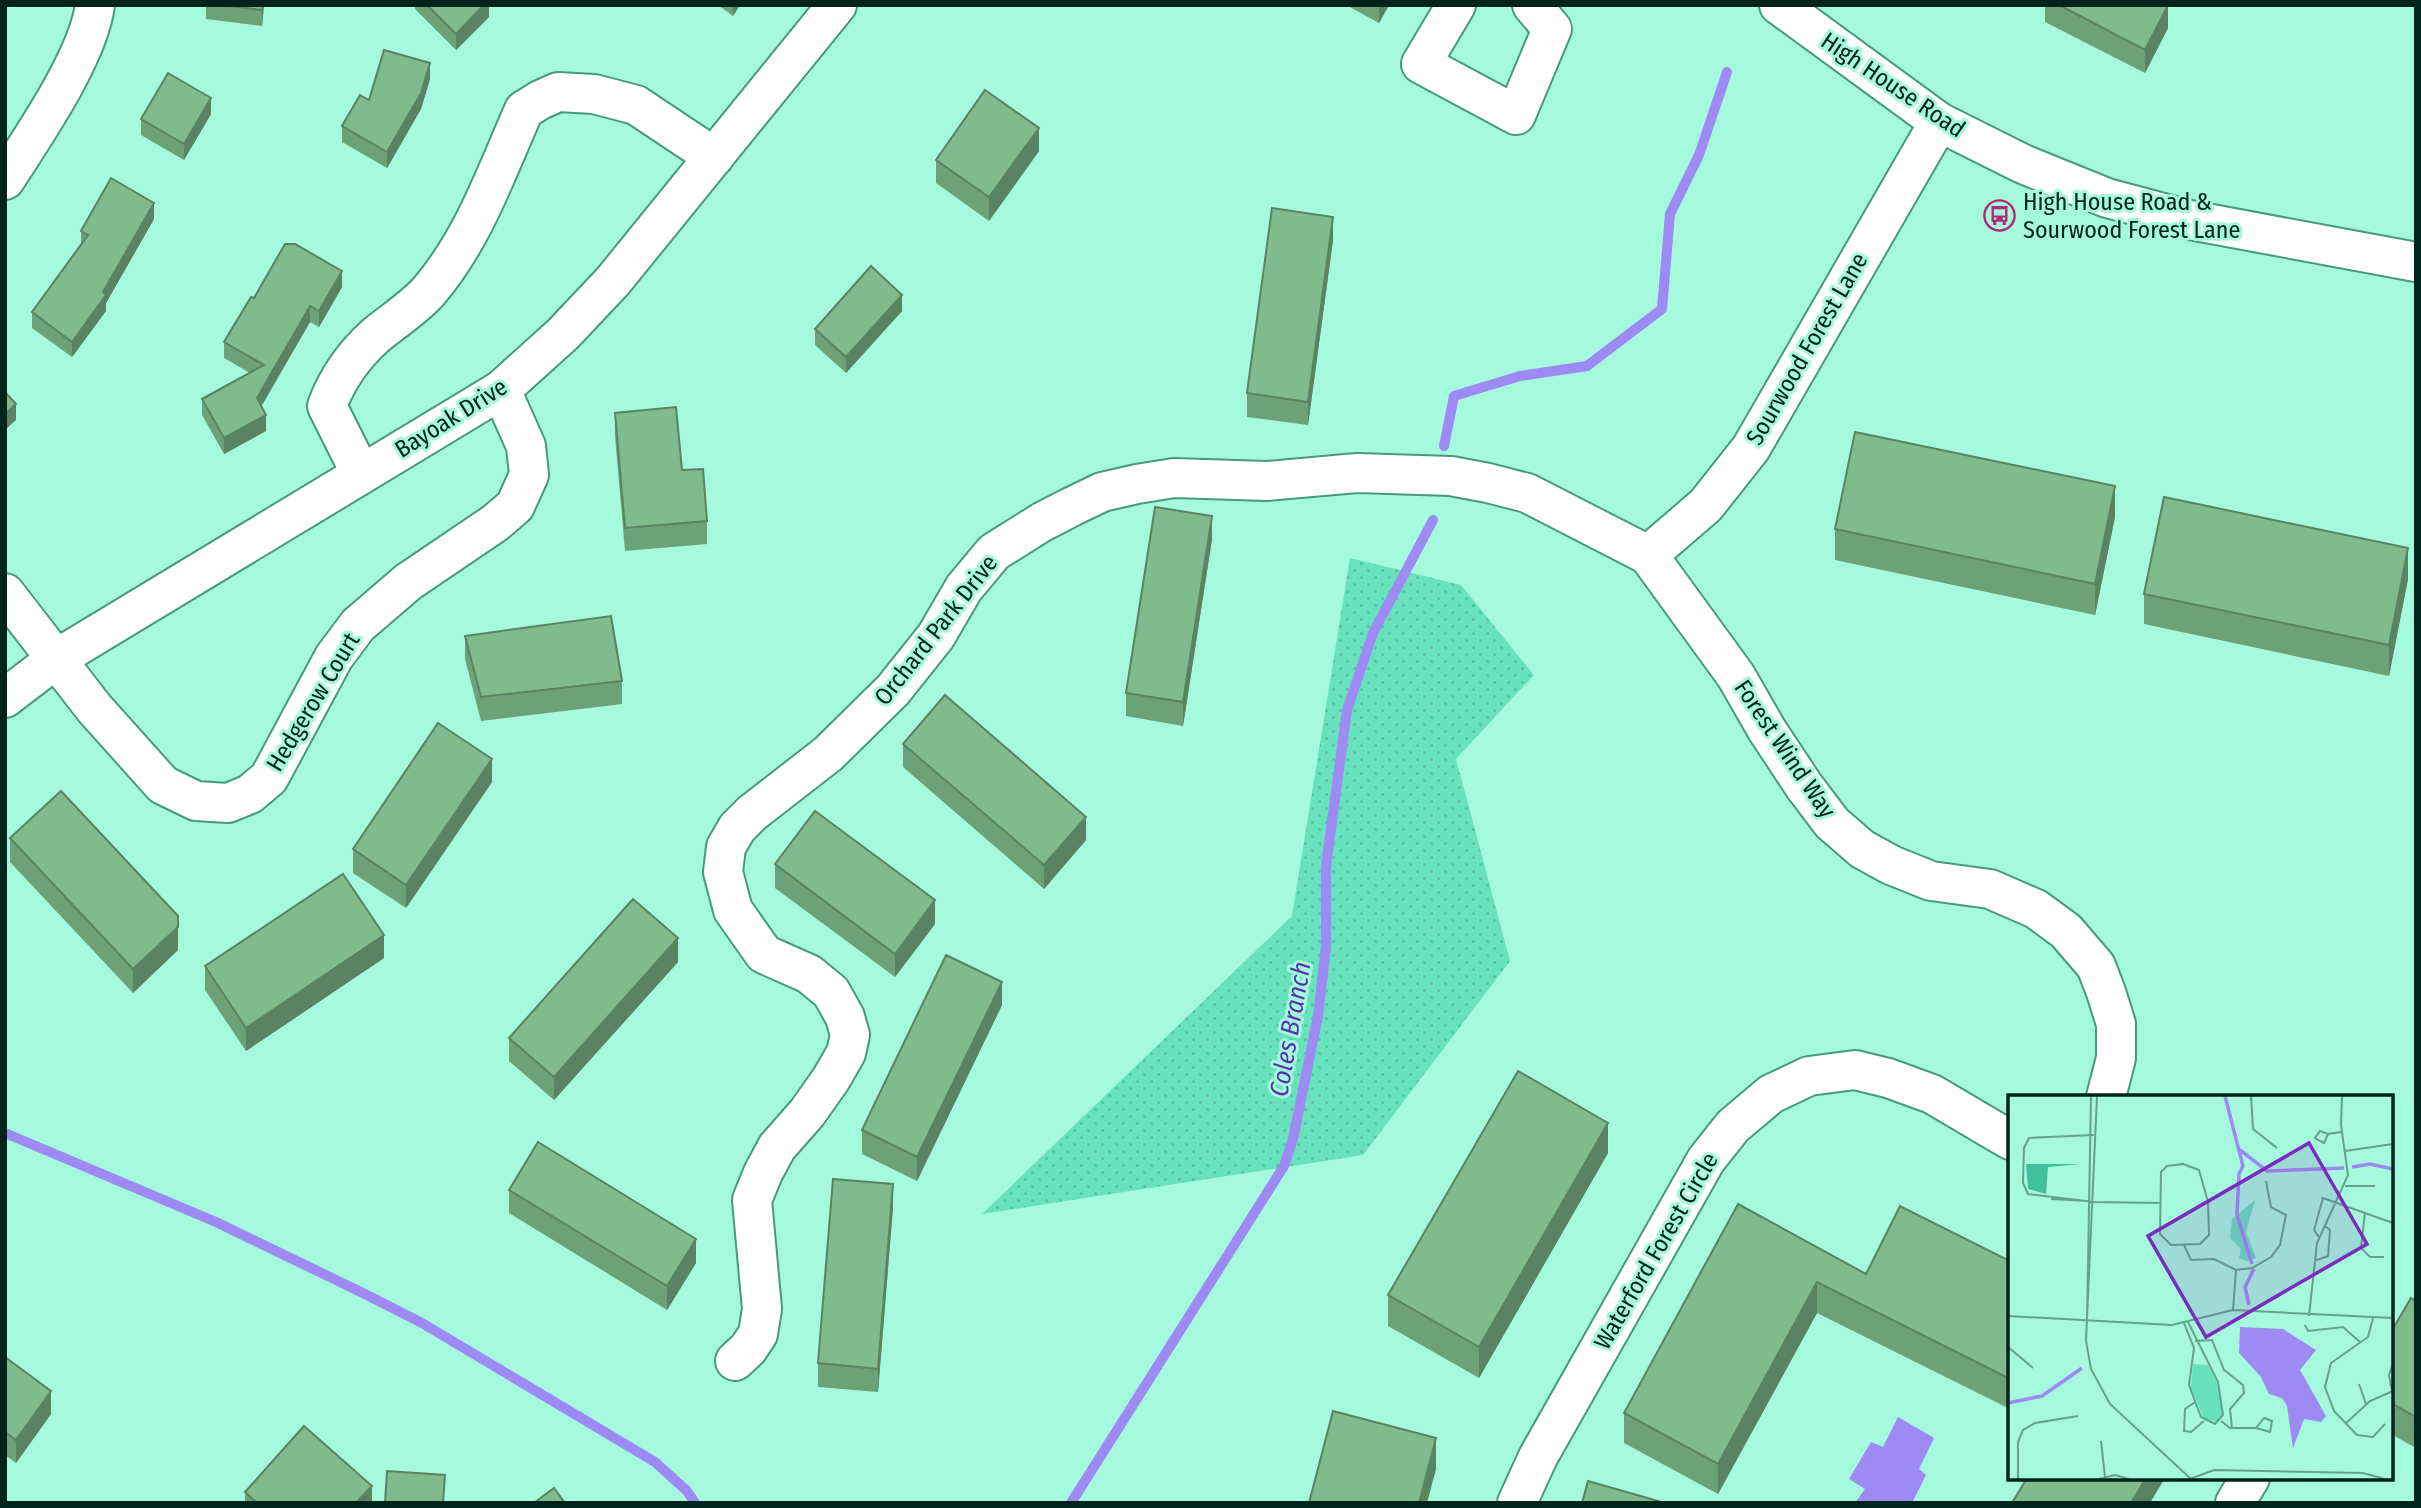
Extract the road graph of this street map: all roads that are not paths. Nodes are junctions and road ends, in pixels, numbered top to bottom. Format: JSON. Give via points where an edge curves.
{"nodes":[{"id":1,"x":95,"y":5,"type":"edge"},
{"id":2,"x":836,"y":5,"type":"edge"},
{"id":3,"x":1456,"y":5,"type":"edge"},
{"id":4,"x":1532,"y":5,"type":"edge"},
{"id":5,"x":1779,"y":5,"type":"edge"},
{"id":6,"x":1939,"y":122,"type":"junction"},
{"id":7,"x":714,"y":157,"type":"junction"},
{"id":8,"x":5,"y":180,"type":"edge"},
{"id":9,"x":2416,"y":262,"type":"edge"},
{"id":10,"x":501,"y":390,"type":"junction"},
{"id":11,"x":361,"y":474,"type":"junction"},
{"id":12,"x":1648,"y":555,"type":"junction"},
{"id":13,"x":5,"y":593,"type":"edge"},
{"id":14,"x":56,"y":659,"type":"junction"},
{"id":15,"x":5,"y":698,"type":"edge"},
{"id":16,"x":2107,"y":1095,"type":"edge"},
{"id":17,"x":2008,"y":1139,"type":"edge"},
{"id":18,"x":735,"y":1361,"type":"dead end"},
{"id":19,"x":2249,"y":1480,"type":"edge"},
{"id":20,"x":1517,"y":1503,"type":"edge"},
{"id":21,"x":2235,"y":1503,"type":"edge"}],
"edges":[{"from":1,"to":8,"type":"street","via":[[75,64]]},
{"from":2,"to":7,"type":"street","name":"Bayoak Drive"},
{"from":3,"to":4,"type":"street","via":[[1421,64],[1516,115],[1552,29]]},
{"from":5,"to":6,"type":"street","name":"High House Road"},
{"from":6,"to":9,"type":"street","name":"High House Road","via":[[2106,198],[2190,220]]},
{"from":6,"to":12,"type":"street","name":"Sourwood Forest Lane","via":[[1751,448],[1706,505]]},
{"from":7,"to":10,"type":"street","name":"Bayoak Drive","via":[[613,281],[564,334]]},
{"from":7,"to":11,"type":"street","via":[[636,105],[594,94],[558,92],[524,110],[477,219],[454,255],[428,291],[373,338],[333,389],[327,406]]},
{"from":10,"to":11,"type":"street","name":"Bayoak Drive"},
{"from":10,"to":14,"type":"street","name":"Hedgerow Court","via":[[526,446],[529,475],[516,506],[408,582],[358,625],[334,657],[269,778],[250,794],[228,803],[195,801],[163,785],[93,708]]},
{"from":11,"to":14,"type":"street","name":"Bayoak Drive"},
{"from":12,"to":16,"type":"street","name":"Forest Wind Way","via":[[1736,676],[1774,742],[1832,823],[1891,865],[1931,881],[1990,889],[2036,909],[2066,930],[2096,966],[2116,1024],[2116,1058]]},
{"from":12,"to":18,"type":"street","name":"Orchard Park Drive","via":[[1514,490],[1451,476],[1357,473],[1267,481],[1174,478],[1137,484],[1102,492],[994,552],[893,691],[828,754],[751,813],[726,847],[723,872],[733,910],[764,954],[809,974],[831,992],[850,1035],[831,1079],[777,1147],[752,1200],[762,1309],[758,1334]]},
{"from":13,"to":14,"type":"street","name":"Hedgerow Court"},
{"from":14,"to":15,"type":"street","name":"Bayoak Drive"},
{"from":17,"to":20,"type":"street","name":"Waterford Forest Circle","via":[[1932,1094],[1855,1070],[1809,1076],[1771,1094],[1733,1126],[1706,1160],[1538,1457]]},
{"from":19,"to":21,"type":"street"}]}
